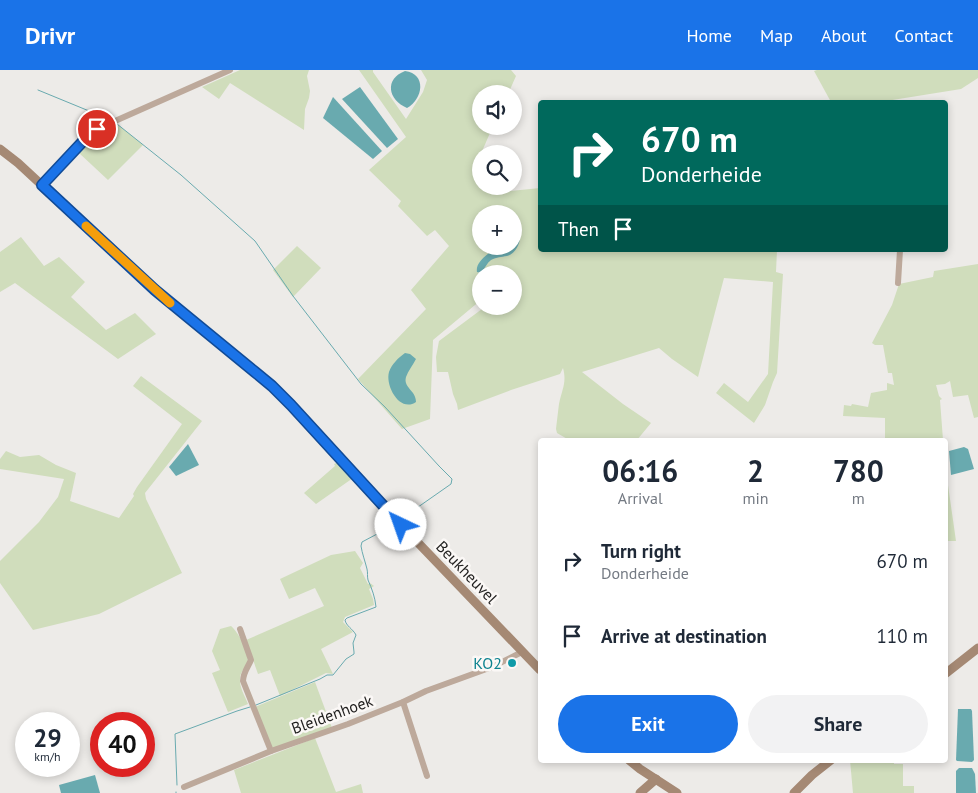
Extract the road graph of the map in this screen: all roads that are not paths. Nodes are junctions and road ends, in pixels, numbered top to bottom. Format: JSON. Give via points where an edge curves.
{"nodes":[{"id":1,"x":230,"y":70,"type":"edge"},
{"id":2,"x":0,"y":149,"type":"edge"},
{"id":3,"x":42,"y":185,"type":"junction"},
{"id":4,"x":900,"y":252,"type":"edge"},
{"id":5,"x":898,"y":283,"type":"dead end"},
{"id":6,"x":240,"y":629,"type":"dead end"},
{"id":7,"x":978,"y":648,"type":"edge"},
{"id":8,"x":522,"y":652,"type":"junction"},
{"id":9,"x":538,"y":668,"type":"edge"},
{"id":10,"x":948,"y":672,"type":"edge"},
{"id":11,"x":403,"y":702,"type":"junction"},
{"id":12,"x":271,"y":752,"type":"junction"},
{"id":13,"x":632,"y":763,"type":"edge"},
{"id":14,"x":827,"y":763,"type":"edge"},
{"id":15,"x":427,"y":776,"type":"dead end"},
{"id":16,"x":656,"y":779,"type":"junction"},
{"id":17,"x":184,"y":787,"type":"dead end"},
{"id":18,"x":640,"y":793,"type":"edge"},
{"id":19,"x":677,"y":793,"type":"edge"},
{"id":20,"x":794,"y":793,"type":"edge"}],
"edges":[{"from":1,"to":3,"type":"street","via":[[97,129]]},
{"from":2,"to":3,"type":"street","name":"Beukheuvel"},
{"from":3,"to":8,"type":"street","name":"Beukheuvel","via":[[155,290],[272,386]]},
{"from":4,"to":5,"type":"street"},
{"from":6,"to":12,"type":"street","via":[[250,660],[243,681]]},
{"from":7,"to":10,"type":"street"},
{"from":8,"to":9,"type":"street","name":"Beukheuvel"},
{"from":8,"to":11,"type":"street","name":"Bleidenhoek"},
{"from":11,"to":12,"type":"street","name":"Bleidenhoek"},
{"from":11,"to":15,"type":"street"},
{"from":12,"to":17,"type":"street","name":"Bleidenhoek"},
{"from":13,"to":16,"type":"street"},
{"from":14,"to":20,"type":"street"},
{"from":16,"to":18,"type":"street"},
{"from":16,"to":19,"type":"street"}]}
